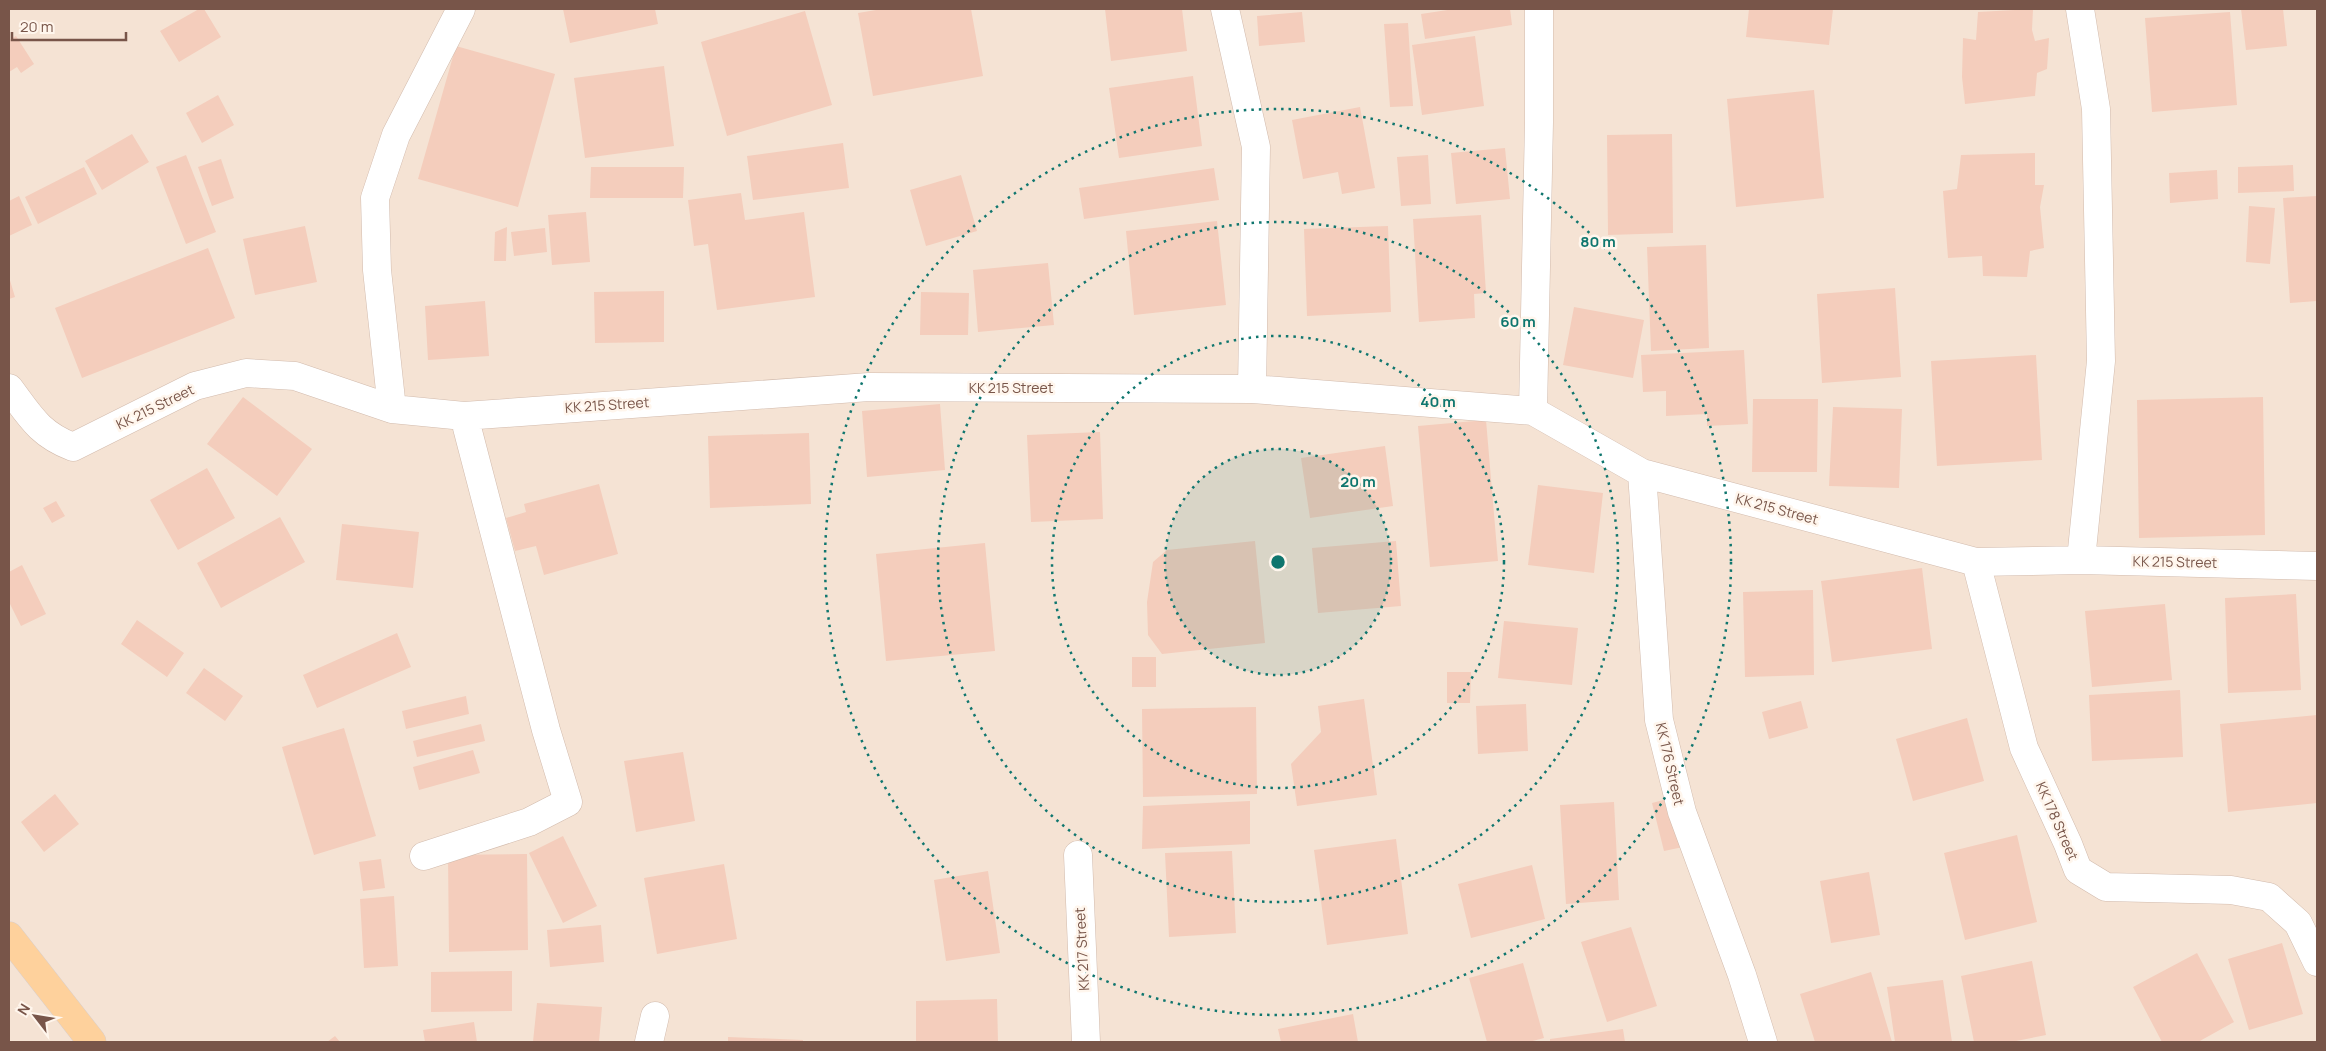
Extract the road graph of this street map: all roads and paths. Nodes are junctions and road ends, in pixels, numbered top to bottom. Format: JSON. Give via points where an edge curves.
{"nodes":[{"id":1,"x":462,"y":9,"type":"edge"},
{"id":2,"x":1225,"y":9,"type":"edge"},
{"id":3,"x":1539,"y":9,"type":"edge"},
{"id":4,"x":2080,"y":9,"type":"edge"},
{"id":5,"x":9,"y":388,"type":"edge"},
{"id":6,"x":1252,"y":389,"type":"junction"},
{"id":7,"x":392,"y":410,"type":"junction"},
{"id":8,"x":1534,"y":411,"type":"junction"},
{"id":9,"x":464,"y":416,"type":"junction"},
{"id":10,"x":1642,"y":473,"type":"junction"},
{"id":11,"x":2081,"y":560,"type":"junction"},
{"id":12,"x":1976,"y":562,"type":"junction"},
{"id":13,"x":2317,"y":566,"type":"edge"},
{"id":14,"x":1078,"y":855,"type":"dead end"},
{"id":15,"x":424,"y":856,"type":"dead end"},
{"id":16,"x":9,"y":936,"type":"edge"},
{"id":17,"x":2317,"y":962,"type":"edge"},
{"id":18,"x":654,"y":1016,"type":"dead end"},
{"id":19,"x":92,"y":1042,"type":"edge"},
{"id":20,"x":649,"y":1042,"type":"edge"},
{"id":21,"x":1086,"y":1042,"type":"edge"},
{"id":22,"x":1762,"y":1042,"type":"edge"}],
"edges":[{"from":1,"to":7,"type":"street","via":[[396,135],[375,198],[377,270]]},
{"from":2,"to":6,"type":"street","via":[[1256,147]]},
{"from":3,"to":8,"type":"street"},
{"from":4,"to":11,"type":"street","via":[[2096,110],[2101,361]]},
{"from":5,"to":7,"type":"street","name":"KK 215 Street","via":[[40,428],[54,440],[73,447],[195,386],[246,373],[295,376]]},
{"from":6,"to":8,"type":"street","name":"KK 215 Street"},
{"from":6,"to":9,"type":"street","name":"KK 215 Street","via":[[869,387]]},
{"from":7,"to":9,"type":"street","name":"KK 215 Street"},
{"from":8,"to":10,"type":"street","name":"KK 215 Street"},
{"from":9,"to":15,"type":"street","via":[[546,730],[568,802],[529,822]]},
{"from":10,"to":12,"type":"street","name":"KK 215 Street"},
{"from":10,"to":22,"type":"street","name":"KK 176 Street","via":[[1659,720],[1682,812],[1742,976]]},
{"from":11,"to":12,"type":"street","name":"KK 215 Street"},
{"from":11,"to":13,"type":"street","name":"KK 215 Street"},
{"from":12,"to":17,"type":"street","name":"KK 178 Street","via":[[2024,748],[2078,870],[2106,887],[2231,890],[2269,897],[2298,923]]},
{"from":14,"to":21,"type":"street","name":"KK 217 Street"},
{"from":16,"to":19,"type":"main road"},
{"from":18,"to":20,"type":"street"}]}
